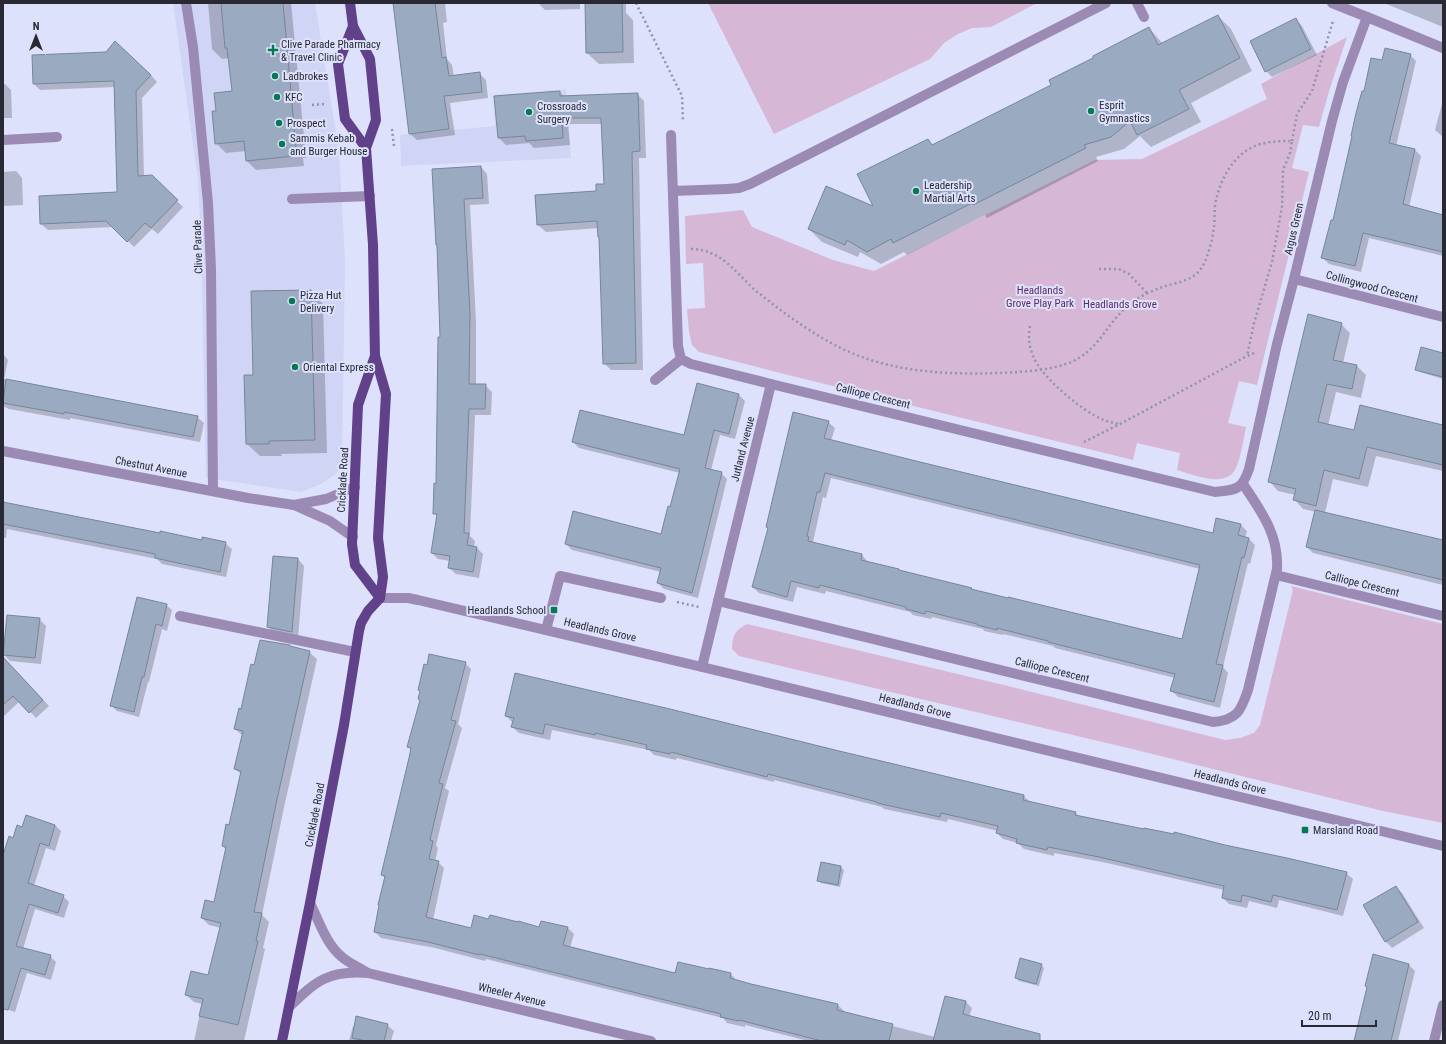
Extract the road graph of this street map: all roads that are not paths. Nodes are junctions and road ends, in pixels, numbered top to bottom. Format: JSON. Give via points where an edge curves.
{"nodes":[{"id":1,"x":186,"y":3,"type":"edge"},
{"id":2,"x":350,"y":3,"type":"edge"},
{"id":3,"x":1106,"y":3,"type":"edge"},
{"id":4,"x":1137,"y":3,"type":"edge"},
{"id":5,"x":1335,"y":4,"type":"edge"},
{"id":6,"x":1144,"y":17,"type":"dead end"},
{"id":7,"x":1367,"y":17,"type":"junction"},
{"id":8,"x":353,"y":26,"type":"junction"},
{"id":9,"x":1443,"y":48,"type":"edge"},
{"id":10,"x":671,"y":135,"type":"road end"},
{"id":11,"x":57,"y":137,"type":"dead end"},
{"id":12,"x":3,"y":140,"type":"edge"},
{"id":13,"x":366,"y":148,"type":"junction"},
{"id":14,"x":673,"y":191,"type":"junction"},
{"id":15,"x":370,"y":196,"type":"junction"},
{"id":16,"x":292,"y":199,"type":"dead end"},
{"id":17,"x":1294,"y":279,"type":"junction"},
{"id":18,"x":1443,"y":317,"type":"edge"},
{"id":19,"x":375,"y":356,"type":"junction"},
{"id":20,"x":682,"y":359,"type":"junction"},
{"id":21,"x":655,"y":380,"type":"dead end"},
{"id":22,"x":771,"y":384,"type":"junction"},
{"id":23,"x":3,"y":451,"type":"edge"},
{"id":24,"x":1243,"y":484,"type":"junction"},
{"id":25,"x":355,"y":488,"type":"junction"},
{"id":26,"x":213,"y":491,"type":"junction"},
{"id":27,"x":294,"y":505,"type":"junction"},
{"id":28,"x":353,"y":537,"type":"junction"},
{"id":29,"x":1276,"y":575,"type":"junction"},
{"id":30,"x":380,"y":598,"type":"junction"},
{"id":31,"x":660,"y":598,"type":"road end"},
{"id":32,"x":717,"y":606,"type":"junction"},
{"id":33,"x":180,"y":616,"type":"dead end"},
{"id":34,"x":1443,"y":616,"type":"edge"},
{"id":35,"x":546,"y":630,"type":"junction"},
{"id":36,"x":355,"y":652,"type":"junction"},
{"id":37,"x":702,"y":667,"type":"junction"},
{"id":38,"x":1443,"y":846,"type":"edge"},
{"id":39,"x":310,"y":903,"type":"junction"},
{"id":40,"x":368,"y":973,"type":"junction"},
{"id":41,"x":1443,"y":1005,"type":"edge"},
{"id":42,"x":289,"y":1007,"type":"junction"},
{"id":43,"x":282,"y":1041,"type":"edge"},
{"id":44,"x":651,"y":1041,"type":"edge"},
{"id":45,"x":1434,"y":1041,"type":"edge"}],
"edges":[{"from":1,"to":26,"type":"street","name":"Clive Parade","via":[[193,47],[208,203]]},
{"from":2,"to":8,"type":"main road","name":"Cricklade Road"},
{"from":3,"to":14,"type":"street","via":[[750,184],[739,188]]},
{"from":4,"to":6,"type":"street"},
{"from":5,"to":7,"type":"street"},
{"from":7,"to":9,"type":"street"},
{"from":7,"to":17,"type":"street","name":"Argus Green","via":[[1343,82],[1332,121]]},
{"from":8,"to":13,"type":"main road","name":"Cricklade Road","via":[[370,58],[376,120]]},
{"from":8,"to":13,"type":"main road","name":"Cricklade Road","via":[[338,64],[345,119]]},
{"from":10,"to":14,"type":"street"},
{"from":11,"to":12,"type":"street"},
{"from":13,"to":15,"type":"main road","name":"Cricklade Road"},
{"from":14,"to":20,"type":"street","via":[[678,346]]},
{"from":15,"to":16,"type":"street"},
{"from":15,"to":19,"type":"main road","name":"Cricklade Road"},
{"from":17,"to":18,"type":"street","name":"Collingwood Crescent"},
{"from":17,"to":24,"type":"street","name":"Argus Green","via":[[1249,469]]},
{"from":19,"to":25,"type":"main road","name":"Cricklade Road","via":[[358,406]]},
{"from":19,"to":30,"type":"main road","name":"Cricklade Road","via":[[386,394],[378,538],[383,577]]},
{"from":20,"to":21,"type":"street"},
{"from":20,"to":22,"type":"street"},
{"from":22,"to":24,"type":"street","name":"Calliope Crescent","via":[[1215,492],[1236,490]]},
{"from":22,"to":32,"type":"street","name":"Jutland Avenue"},
{"from":23,"to":26,"type":"street","name":"Chestnut Avenue"},
{"from":24,"to":29,"type":"street","name":"Calliope Crescent","via":[[1273,536],[1278,556]]},
{"from":25,"to":27,"type":"street","name":"Chestnut Avenue","via":[[326,499]]},
{"from":25,"to":28,"type":"main road","name":"Cricklade Road"},
{"from":26,"to":27,"type":"street","name":"Chestnut Avenue"},
{"from":27,"to":28,"type":"street","name":"Chestnut Avenue","via":[[330,521]]},
{"from":28,"to":30,"type":"main road","name":"Cricklade Road","via":[[355,565]]},
{"from":29,"to":32,"type":"street","name":"Calliope Crescent","via":[[1242,708],[1232,718],[1213,722]]},
{"from":29,"to":34,"type":"street","name":"Calliope Crescent"},
{"from":30,"to":35,"type":"street","name":"Headlands Grove","via":[[408,598]]},
{"from":30,"to":36,"type":"main road","name":"Cricklade Road","via":[[361,623]]},
{"from":31,"to":35,"type":"street","via":[[560,576]]},
{"from":32,"to":37,"type":"street","name":"Jutland Avenue"},
{"from":33,"to":36,"type":"street"},
{"from":35,"to":37,"type":"street","name":"Headlands Grove"},
{"from":36,"to":39,"type":"main road","name":"Cricklade Road","via":[[344,725]]},
{"from":37,"to":38,"type":"street","name":"Headlands Grove"},
{"from":39,"to":40,"type":"street","name":"Wheeler Avenue","via":[[335,950]]},
{"from":39,"to":42,"type":"main road","name":"Cricklade Road"},
{"from":40,"to":42,"type":"street","name":"Wheeler Avenue","via":[[344,973],[325,978],[310,987]]},
{"from":40,"to":44,"type":"street","name":"Wheeler Avenue"},
{"from":41,"to":45,"type":"street"},
{"from":42,"to":43,"type":"main road","name":"Cricklade Road"}]}
